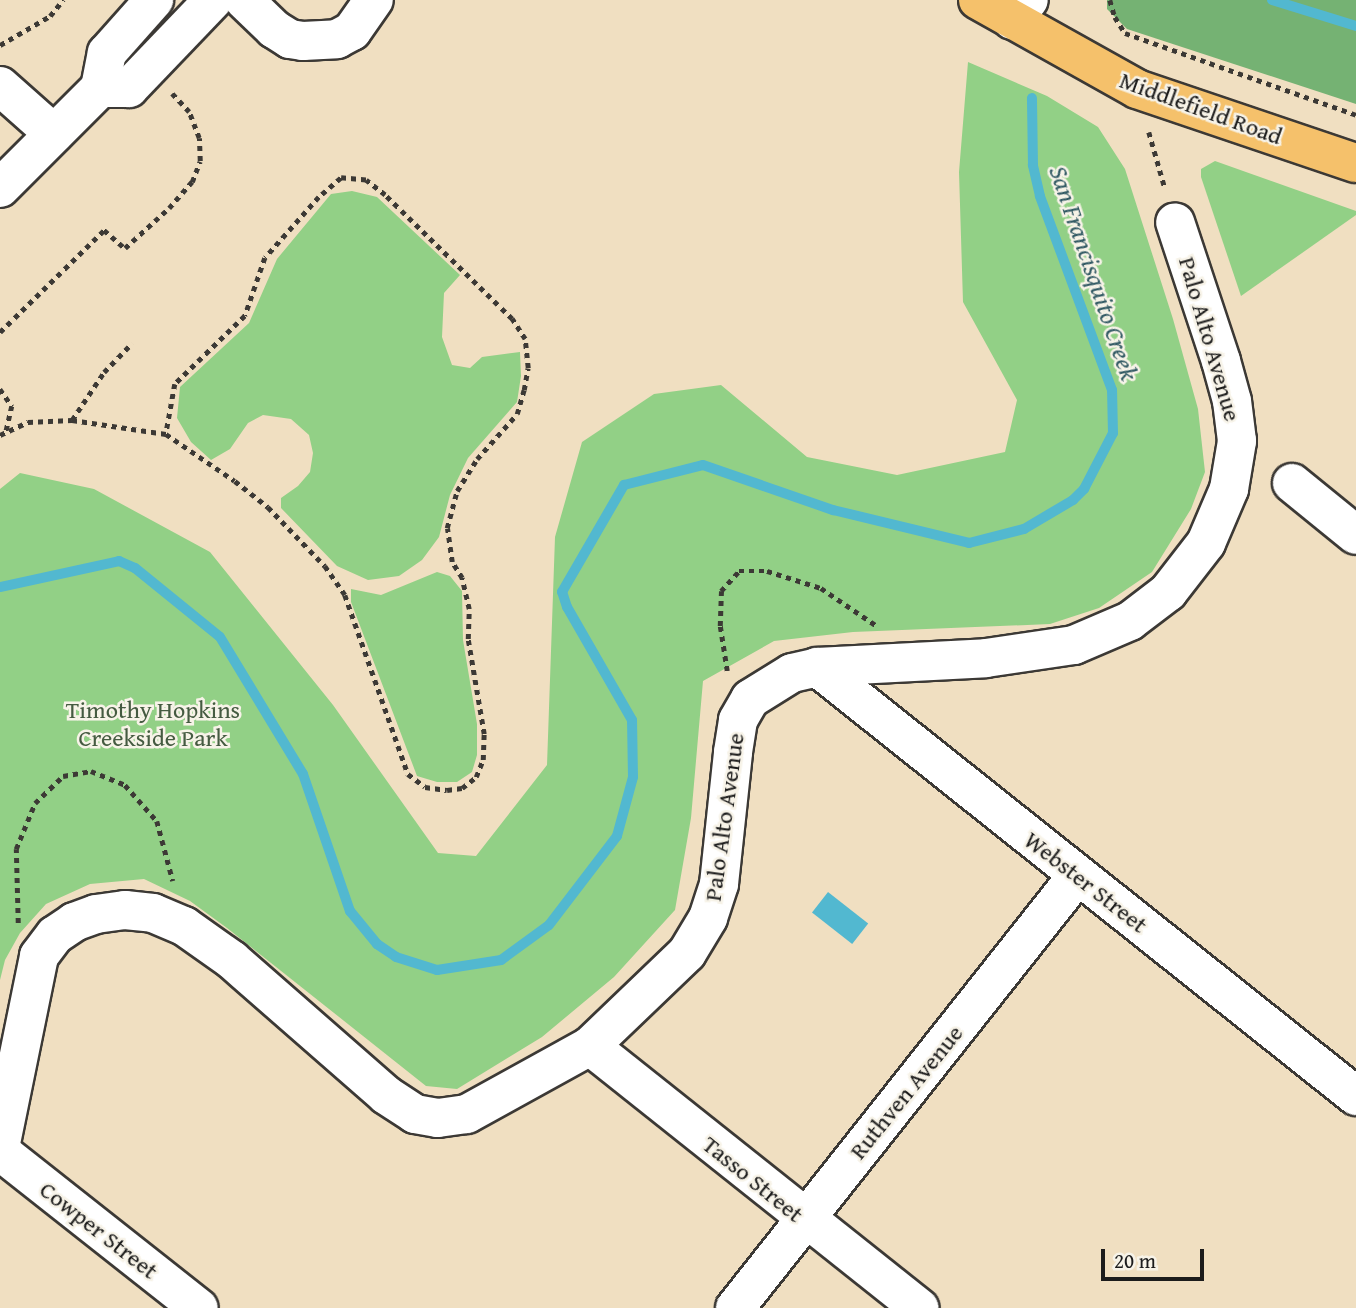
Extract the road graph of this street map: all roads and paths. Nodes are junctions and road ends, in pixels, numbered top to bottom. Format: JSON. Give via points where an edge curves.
{"nodes":[{"id":1,"x":63,"y":0,"type":"edge"},
{"id":2,"x":154,"y":0,"type":"edge"},
{"id":3,"x":214,"y":0,"type":"edge"},
{"id":4,"x":244,"y":0,"type":"edge"},
{"id":5,"x":374,"y":0,"type":"edge"},
{"id":6,"x":978,"y":0,"type":"edge"},
{"id":7,"x":1110,"y":0,"type":"edge"},
{"id":8,"x":1020,"y":10,"type":"edge"},
{"id":9,"x":0,"y":45,"type":"edge"},
{"id":10,"x":0,"y":86,"type":"edge"},
{"id":11,"x":100,"y":88,"type":"junction"},
{"id":12,"x":166,"y":89,"type":"dead end"},
{"id":13,"x":1137,"y":89,"type":"junction"},
{"id":14,"x":1356,"y":115,"type":"edge"},
{"id":15,"x":54,"y":134,"type":"junction"},
{"id":16,"x":1356,"y":163,"type":"edge"},
{"id":17,"x":0,"y":188,"type":"edge"},
{"id":18,"x":1175,"y":222,"type":"joint"},
{"id":19,"x":0,"y":332,"type":"edge"},
{"id":20,"x":132,"y":343,"type":"dead end"},
{"id":21,"x":0,"y":389,"type":"edge"},
{"id":22,"x":72,"y":420,"type":"junction"},
{"id":23,"x":6,"y":431,"type":"junction"},
{"id":24,"x":166,"y":434,"type":"junction"},
{"id":25,"x":0,"y":435,"type":"edge"},
{"id":26,"x":1292,"y":484,"type":"dead end"},
{"id":27,"x":1356,"y":535,"type":"edge"},
{"id":28,"x":895,"y":661,"type":"junction"},
{"id":29,"x":817,"y":667,"type":"junction"},
{"id":30,"x":738,"y":720,"type":"junction"},
{"id":31,"x":1077,"y":876,"type":"junction"},
{"id":32,"x":184,"y":926,"type":"junction"},
{"id":33,"x":19,"y":927,"type":"dead end"},
{"id":34,"x":590,"y":1046,"type":"junction"},
{"id":35,"x":1356,"y":1096,"type":"edge"},
{"id":36,"x":0,"y":1150,"type":"edge"},
{"id":37,"x":804,"y":1219,"type":"junction"},
{"id":38,"x":199,"y":1308,"type":"edge"},
{"id":39,"x":735,"y":1308,"type":"edge"},
{"id":40,"x":919,"y":1308,"type":"edge"}],
"edges":[{"from":1,"to":9,"type":"path","via":[[50,16]]},
{"from":2,"to":11,"type":"street","via":[[107,53]]},
{"from":3,"to":11,"type":"street","via":[[129,88]]},
{"from":4,"to":5,"type":"street","via":[[274,29],[303,41],[337,38],[352,31]]},
{"from":6,"to":8,"type":"main road","name":"Middlefield Road"},
{"from":7,"to":14,"type":"path","via":[[1125,33]]},
{"from":8,"to":13,"type":"main road","name":"Middlefield Road"},
{"from":10,"to":15,"type":"street"},
{"from":11,"to":15,"type":"street"},
{"from":12,"to":19,"type":"path","via":[[189,112],[199,138],[200,161],[192,182],[125,248],[104,230]]},
{"from":13,"to":16,"type":"main road","name":"Middlefield Road"},
{"from":13,"to":18,"type":"path"},
{"from":15,"to":17,"type":"street"},
{"from":18,"to":28,"type":"street","name":"Palo Alto Avenue","via":[[1230,391],[1237,441],[1229,489],[1206,543],[1168,592],[1130,621],[1074,645],[986,658]]},
{"from":20,"to":22,"type":"path","via":[[104,372]]},
{"from":21,"to":23,"type":"path","via":[[12,407]]},
{"from":22,"to":23,"type":"path","via":[[28,422]]},
{"from":22,"to":24,"type":"path"},
{"from":23,"to":25,"type":"path"},
{"from":24,"to":24,"type":"path","via":[[268,507],[325,566],[345,595],[408,774],[425,787],[447,790],[461,788],[476,777],[483,760],[484,734],[468,639],[469,609],[462,578],[452,562],[447,528],[457,491],[517,414],[528,368],[525,339],[512,319],[385,195],[366,180],[341,178],[265,258],[245,316],[175,384]]},
{"from":26,"to":27,"type":"street"},
{"from":28,"to":29,"type":"street","name":"Palo Alto Avenue"},
{"from":28,"to":30,"type":"path","via":[[883,631],[821,588],[767,571],[739,571],[721,591],[720,626]]},
{"from":29,"to":30,"type":"street","name":"Palo Alto Avenue","via":[[772,683],[750,698]]},
{"from":29,"to":31,"type":"street","name":"Webster Street"},
{"from":30,"to":34,"type":"street","name":"Palo Alto Avenue","via":[[719,884],[708,918],[687,953]]},
{"from":31,"to":35,"type":"street","name":"Webster Street"},
{"from":31,"to":37,"type":"street","name":"Ruthven Avenue"},
{"from":32,"to":33,"type":"path","via":[[157,821],[125,785],[91,771],[63,776],[35,803],[16,849]]},
{"from":32,"to":34,"type":"street","name":"Palo Alto Avenue","via":[[232,960],[386,1095],[415,1114],[438,1118],[467,1114]]},
{"from":32,"to":36,"type":"street","name":"Palo Alto Avenue","via":[[153,913],[125,910],[96,914],[55,935],[40,956],[32,981]]},
{"from":34,"to":37,"type":"street","name":"Tasso Street"},
{"from":36,"to":38,"type":"street","name":"Cowper Street"},
{"from":37,"to":39,"type":"street","name":"Ruthven Avenue"},
{"from":37,"to":40,"type":"street","name":"Tasso Street"}]}
